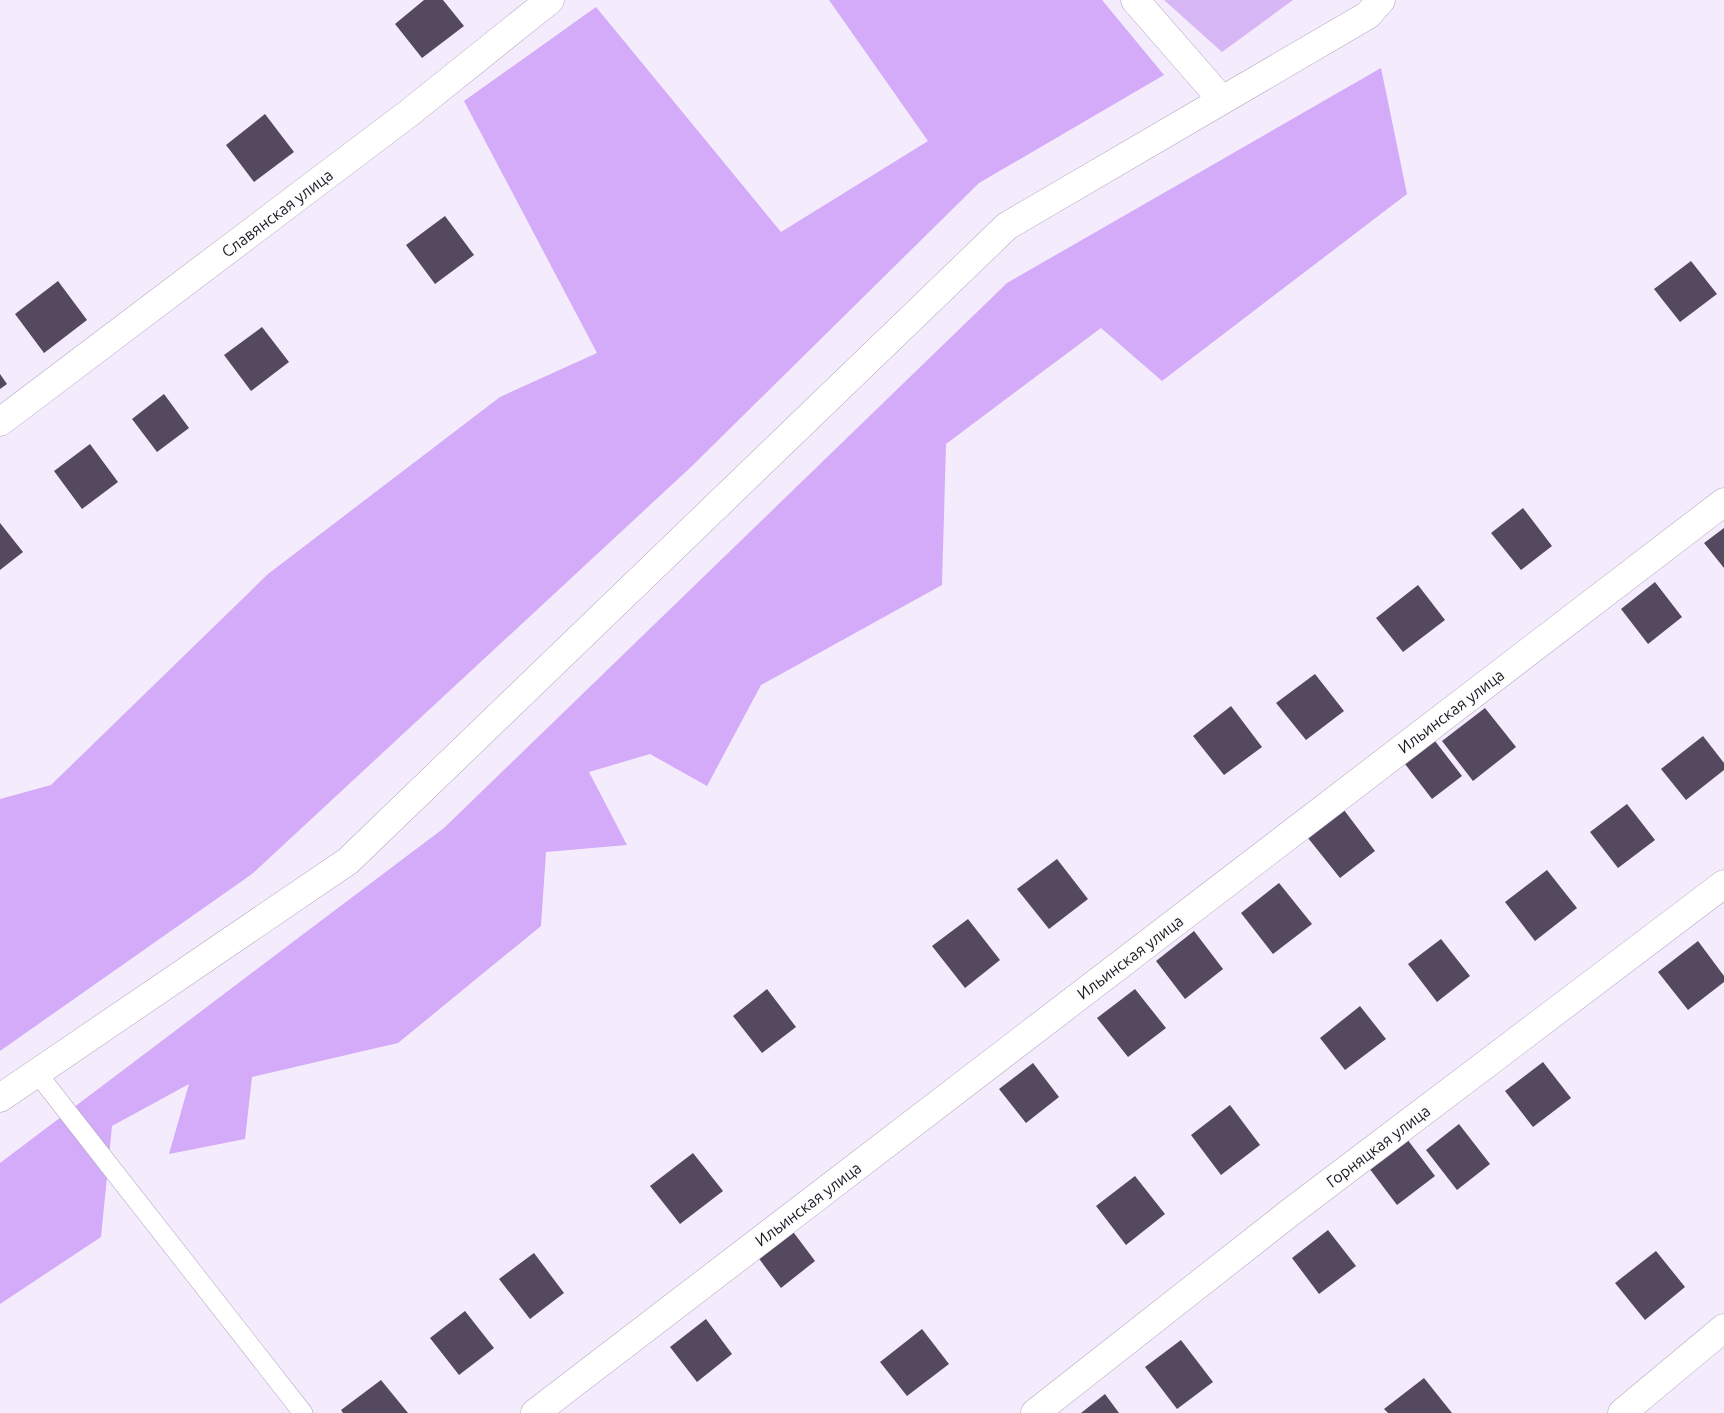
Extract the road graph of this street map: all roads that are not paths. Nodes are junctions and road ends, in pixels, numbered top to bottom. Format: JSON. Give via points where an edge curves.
{"nodes":[{"id":1,"x":550,"y":0,"type":"edge"},
{"id":2,"x":1134,"y":0,"type":"edge"},
{"id":3,"x":1381,"y":0,"type":"edge"},
{"id":4,"x":1222,"y":100,"type":"junction"},
{"id":5,"x":0,"y":422,"type":"edge"},
{"id":6,"x":1724,"y":502,"type":"edge"},
{"id":7,"x":1724,"y":884,"type":"edge"},
{"id":8,"x":37,"y":1073,"type":"junction"},
{"id":9,"x":0,"y":1098,"type":"edge"},
{"id":10,"x":1724,"y":1328,"type":"edge"},
{"id":11,"x":303,"y":1413,"type":"edge"},
{"id":12,"x":535,"y":1413,"type":"edge"},
{"id":13,"x":1035,"y":1413,"type":"edge"},
{"id":14,"x":1622,"y":1413,"type":"edge"}],
"edges":[{"from":1,"to":5,"type":"street","name":"Славянская улица","via":[[409,113]]},
{"from":2,"to":4,"type":"street"},
{"from":3,"to":4,"type":"street","via":[[1368,15]]},
{"from":4,"to":8,"type":"street","via":[[1007,226],[348,861]]},
{"from":6,"to":12,"type":"street","name":"Ильинская улица"},
{"from":7,"to":13,"type":"street","name":"Горняцкая улица","via":[[1292,1211]]},
{"from":8,"to":9,"type":"street"},
{"from":8,"to":11,"type":"lane"},
{"from":10,"to":14,"type":"street"}]}
